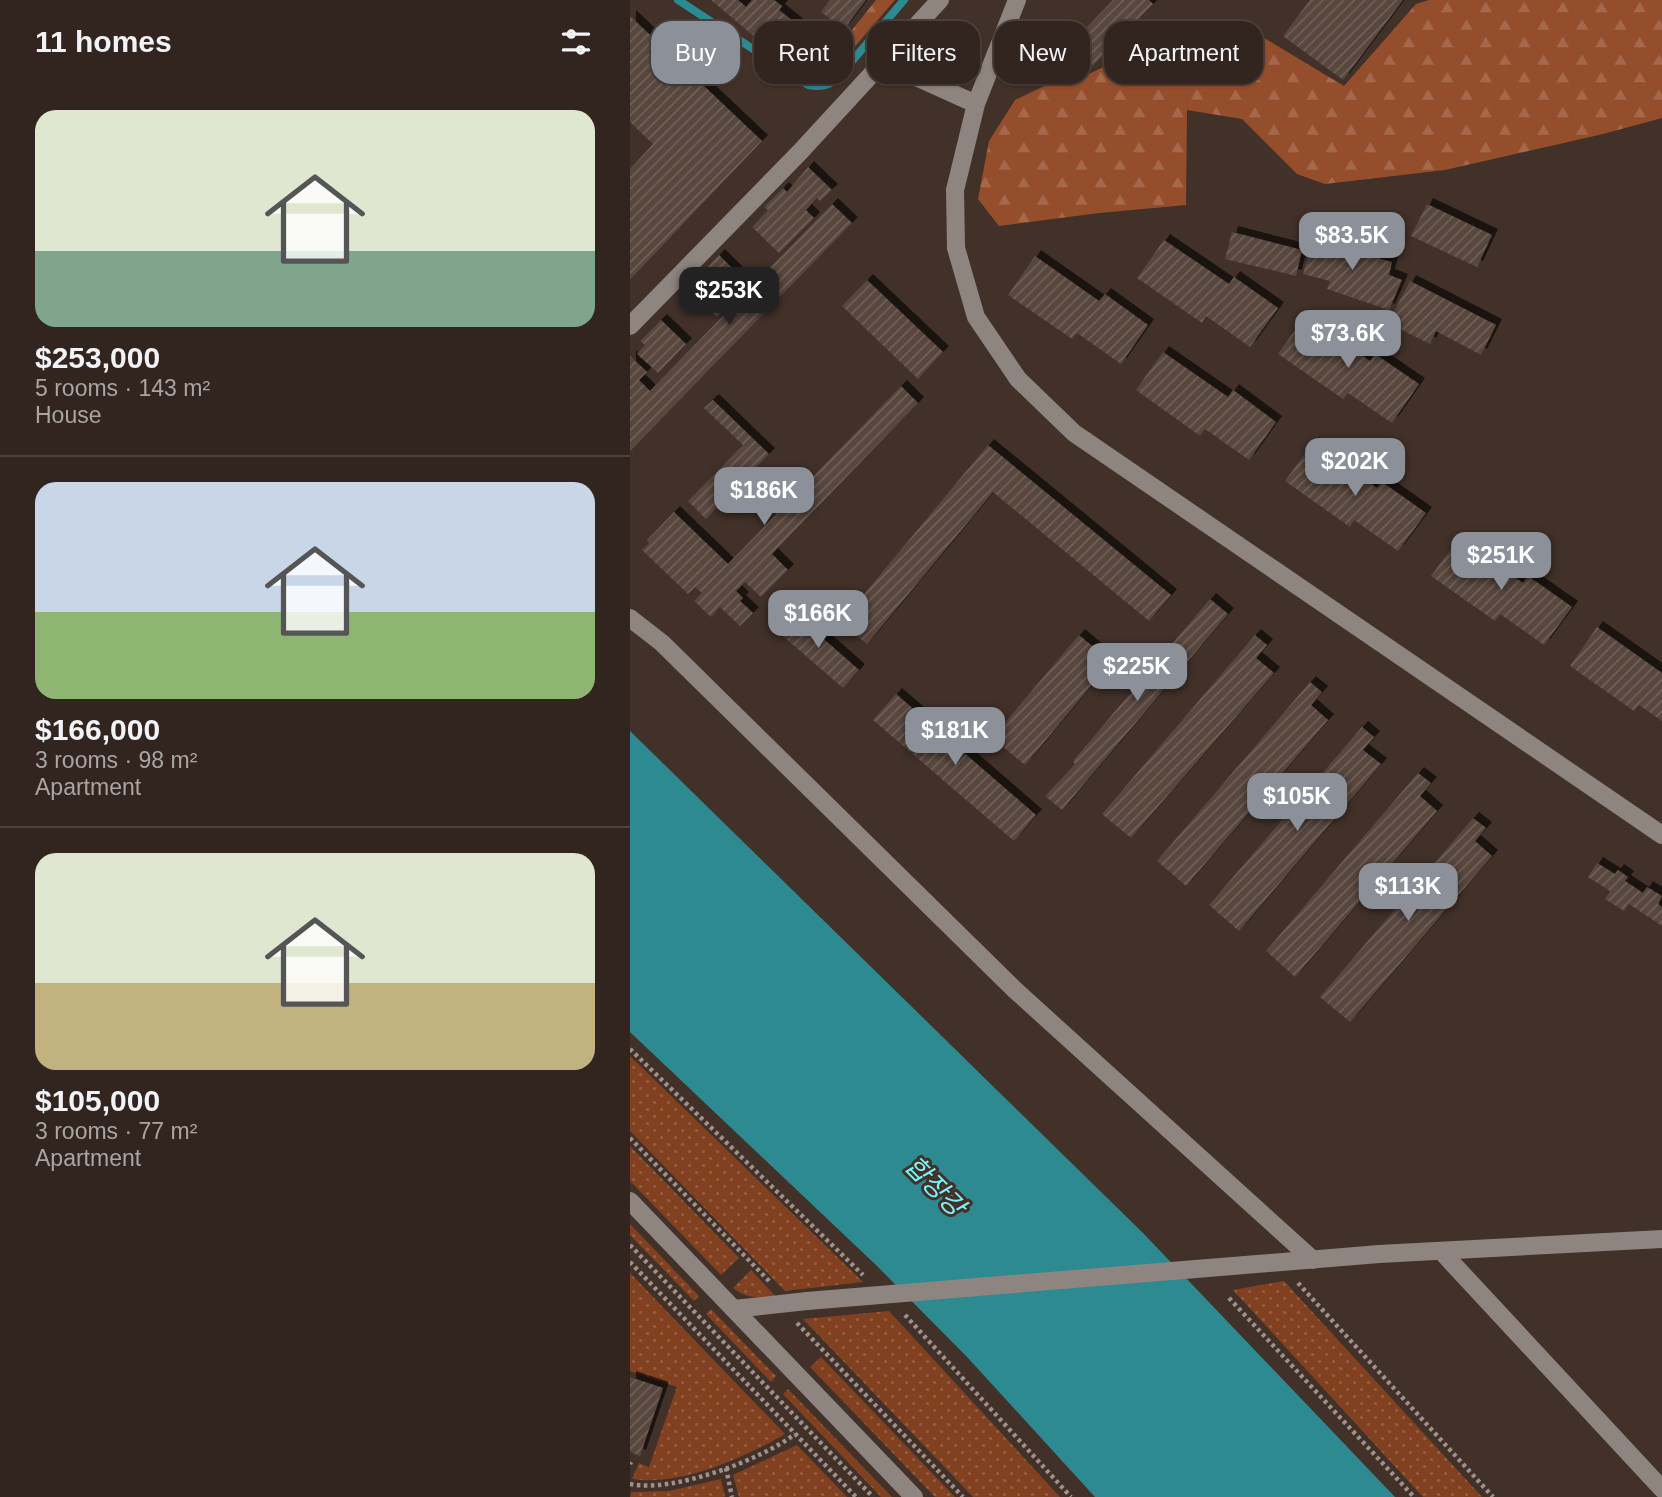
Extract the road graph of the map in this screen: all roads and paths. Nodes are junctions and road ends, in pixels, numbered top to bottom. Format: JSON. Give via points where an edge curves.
{"nodes":[{"id":1,"x":940,"y":0,"type":"edge"},
{"id":2,"x":1017,"y":0,"type":"edge"},
{"id":3,"x":921,"y":21,"type":"edge"},
{"id":4,"x":867,"y":79,"type":"edge"},
{"id":5,"x":932,"y":84,"type":"edge"},
{"id":6,"x":976,"y":104,"type":"junction"},
{"id":7,"x":630,"y":326,"type":"edge"},
{"id":8,"x":630,"y":618,"type":"edge"},
{"id":9,"x":1662,"y":835,"type":"edge"},
{"id":10,"x":630,"y":1049,"type":"edge"},
{"id":11,"x":630,"y":1138,"type":"edge"},
{"id":12,"x":630,"y":1201,"type":"edge"},
{"id":13,"x":1662,"y":1239,"type":"edge"},
{"id":14,"x":630,"y":1245,"type":"edge"},
{"id":15,"x":1441,"y":1251,"type":"junction"},
{"id":16,"x":1313,"y":1259,"type":"junction"},
{"id":17,"x":630,"y":1262,"type":"edge"},
{"id":18,"x":1295,"y":1279,"type":"dead end"},
{"id":19,"x":868,"y":1280,"type":"dead end"},
{"id":20,"x":1229,"y":1298,"type":"dead end"},
{"id":21,"x":799,"y":1302,"type":"junction"},
{"id":22,"x":734,"y":1308,"type":"junction"},
{"id":23,"x":901,"y":1311,"type":"dead end"},
{"id":24,"x":795,"y":1434,"type":"junction"},
{"id":25,"x":726,"y":1468,"type":"junction"},
{"id":26,"x":630,"y":1484,"type":"edge"},
{"id":27,"x":1662,"y":1489,"type":"edge"},
{"id":28,"x":732,"y":1497,"type":"edge"},
{"id":29,"x":856,"y":1497,"type":"edge"},
{"id":30,"x":873,"y":1497,"type":"edge"},
{"id":31,"x":915,"y":1497,"type":"edge"},
{"id":32,"x":963,"y":1497,"type":"edge"},
{"id":33,"x":1071,"y":1497,"type":"edge"},
{"id":34,"x":1414,"y":1497,"type":"edge"},
{"id":35,"x":1493,"y":1497,"type":"edge"}],
"edges":[{"from":1,"to":3,"type":"street"},
{"from":2,"to":6,"type":"street"},
{"from":4,"to":7,"type":"street"},
{"from":5,"to":6,"type":"street"},
{"from":6,"to":9,"type":"street","via":[[955,190],[956,248],[976,317],[1018,379],[1074,433]]},
{"from":8,"to":16,"type":"street","via":[[662,643],[1015,990]]},
{"from":10,"to":19,"type":"path"},
{"from":11,"to":21,"type":"path"},
{"from":12,"to":22,"type":"street"},
{"from":13,"to":15,"type":"street"},
{"from":14,"to":30,"type":"path"},
{"from":15,"to":16,"type":"street"},
{"from":15,"to":27,"type":"street"},
{"from":16,"to":21,"type":"street","bridge":true},
{"from":17,"to":24,"type":"path"},
{"from":18,"to":35,"type":"path"},
{"from":20,"to":34,"type":"path"},
{"from":21,"to":22,"type":"street"},
{"from":21,"to":32,"type":"path","via":[[794,1321]]},
{"from":22,"to":31,"type":"street"},
{"from":23,"to":33,"type":"path"},
{"from":24,"to":25,"type":"path"},
{"from":24,"to":29,"type":"path"},
{"from":25,"to":26,"type":"path","via":[[666,1484]]},
{"from":25,"to":28,"type":"path"}]}
